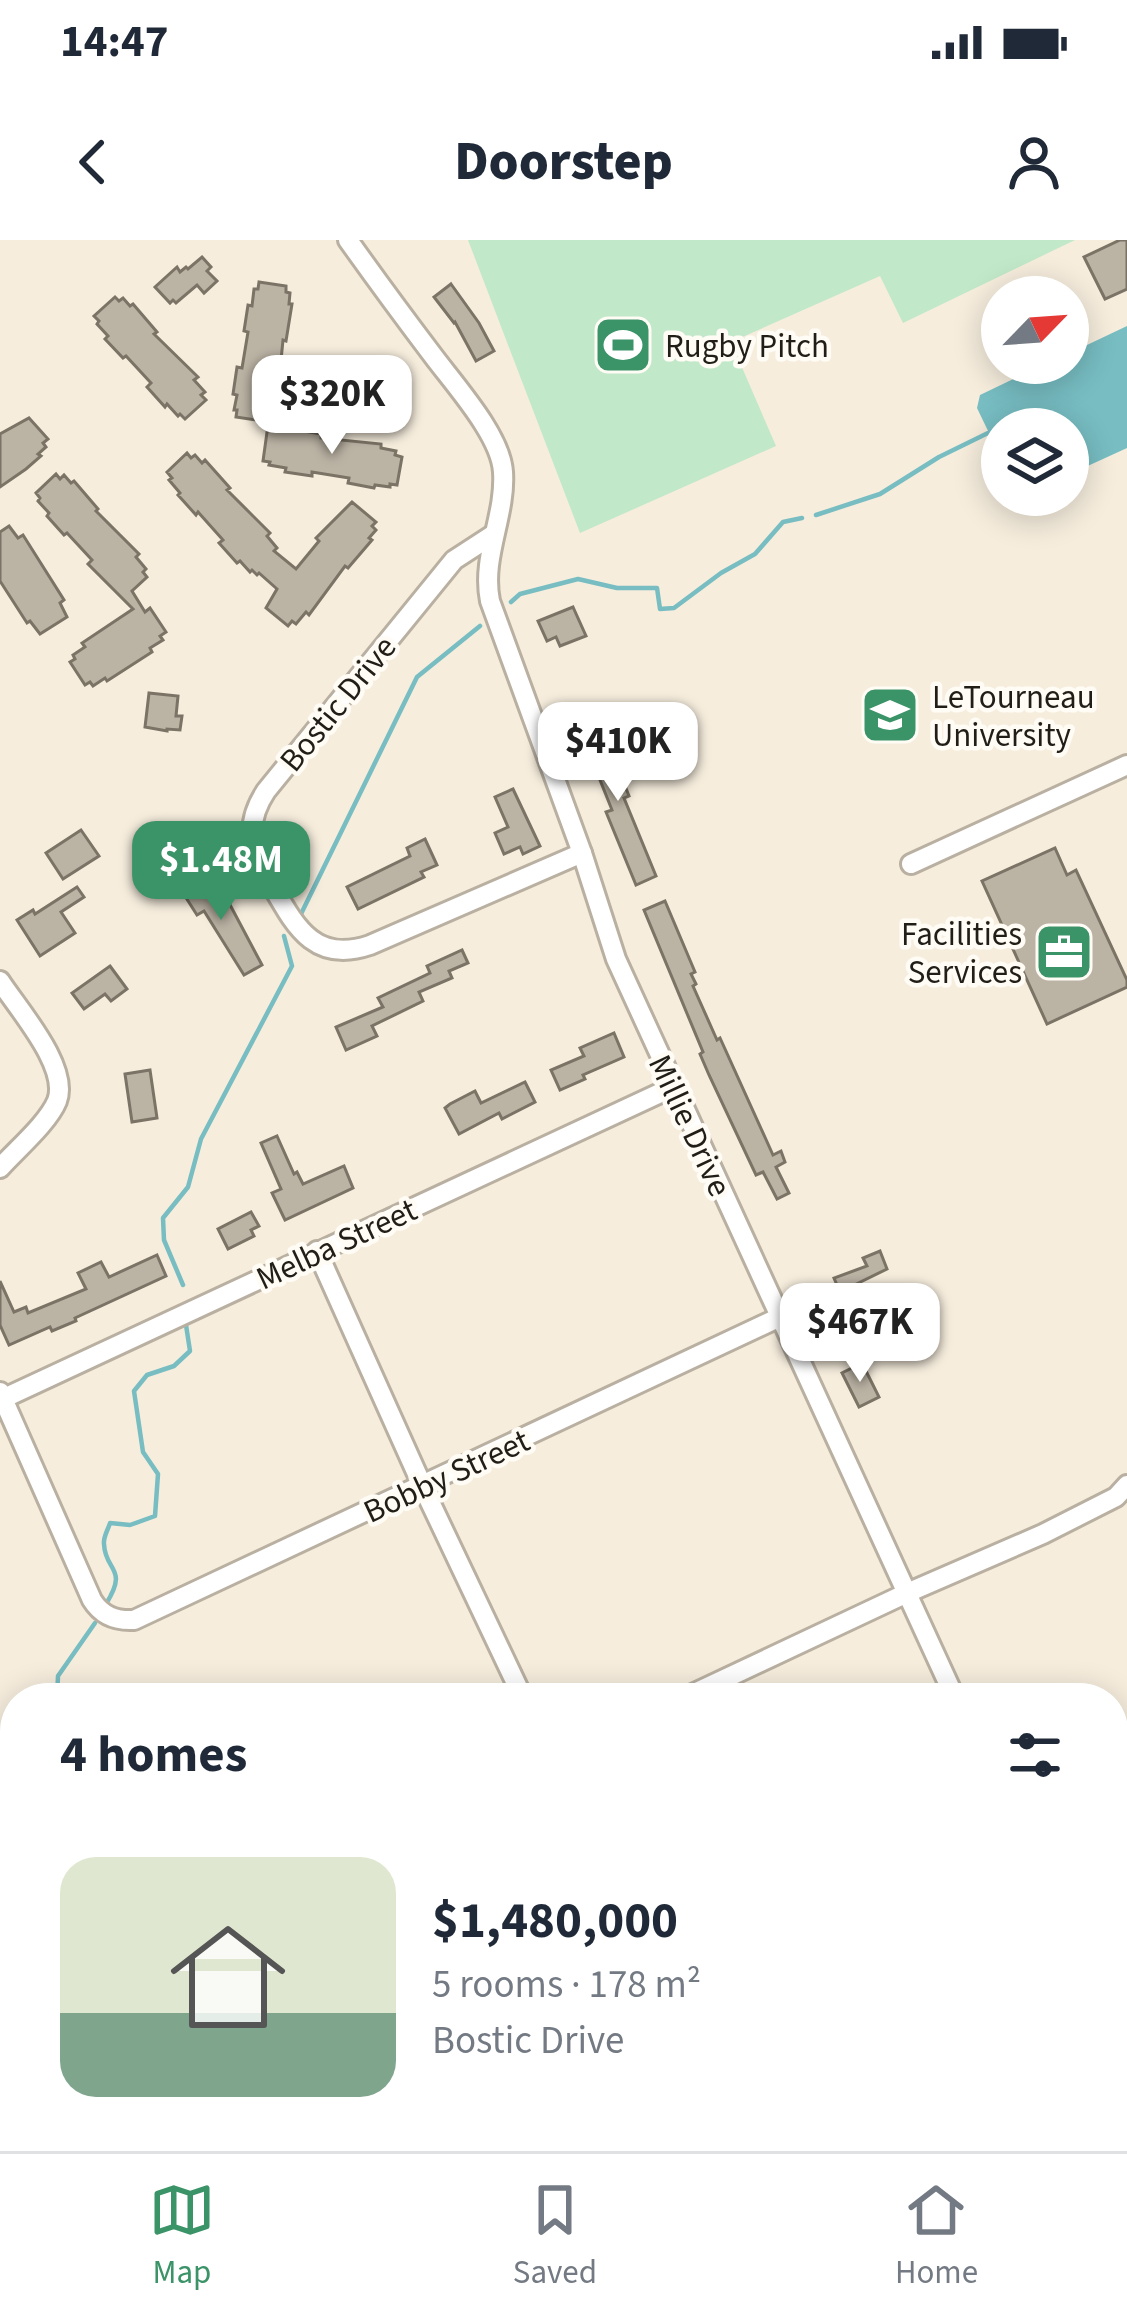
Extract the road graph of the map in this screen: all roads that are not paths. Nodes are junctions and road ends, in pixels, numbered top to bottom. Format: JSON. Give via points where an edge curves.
{"nodes":[{"id":1,"x":348,"y":240,"type":"edge"},
{"id":2,"x":494,"y":534,"type":"junction"},
{"id":3,"x":1127,"y":765,"type":"edge"},
{"id":4,"x":582,"y":853,"type":"junction"},
{"id":5,"x":911,"y":864,"type":"dead end"},
{"id":6,"x":0,"y":981,"type":"edge"},
{"id":7,"x":673,"y":1087,"type":"junction"},
{"id":8,"x":0,"y":1168,"type":"edge"},
{"id":9,"x":316,"y":1251,"type":"junction"},
{"id":10,"x":780,"y":1317,"type":"junction"},
{"id":11,"x":1,"y":1397,"type":"edge"},
{"id":12,"x":1127,"y":1485,"type":"edge"},
{"id":13,"x":422,"y":1486,"type":"junction"},
{"id":14,"x":907,"y":1593,"type":"junction"},
{"id":15,"x":516,"y":1683,"type":"edge"},
{"id":16,"x":716,"y":1683,"type":"edge"},
{"id":17,"x":948,"y":1683,"type":"edge"}],
"edges":[{"from":1,"to":2,"type":"street","via":[[496,448],[504,474]]},
{"from":2,"to":4,"type":"street","name":"Millie Drive","via":[[490,602]]},
{"from":2,"to":4,"type":"street","name":"Bostic Drive","via":[[454,560],[266,790],[252,821],[255,851],[296,926],[320,945],[345,950]]},
{"from":3,"to":5,"type":"street"},
{"from":4,"to":7,"type":"street","name":"Millie Drive","via":[[616,959]]},
{"from":6,"to":8,"type":"street","via":[[50,1057],[60,1088],[49,1114]]},
{"from":7,"to":9,"type":"street","name":"Melba Street"},
{"from":7,"to":10,"type":"street","name":"Millie Drive"},
{"from":9,"to":11,"type":"street","name":"Melba Street"},
{"from":9,"to":13,"type":"street"},
{"from":10,"to":13,"type":"street","name":"Bobby Street"},
{"from":10,"to":14,"type":"street","name":"Millie Drive"},
{"from":11,"to":13,"type":"street","name":"Bobby Street","via":[[87,1591],[110,1617],[146,1617]]},
{"from":12,"to":14,"type":"street","via":[[1042,1534]]},
{"from":13,"to":15,"type":"street"},
{"from":14,"to":16,"type":"street"},
{"from":14,"to":17,"type":"street","name":"Millie Drive"}]}
